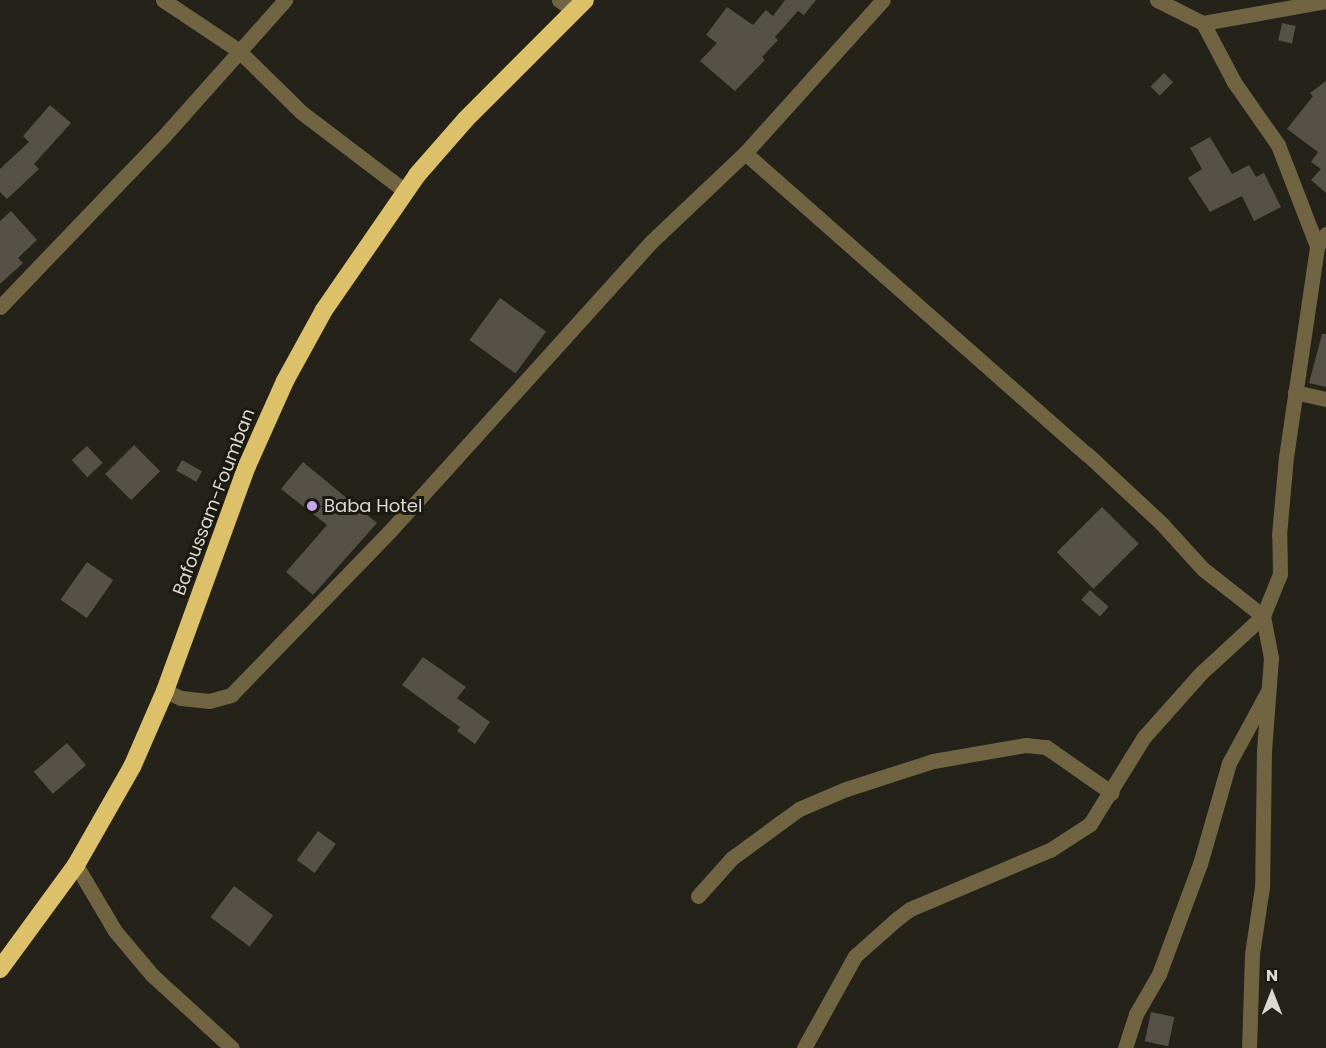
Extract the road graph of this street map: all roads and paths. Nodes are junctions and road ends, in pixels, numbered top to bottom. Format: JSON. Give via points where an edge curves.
{"nodes":[{"id":1,"x":163,"y":0,"type":"edge"},
{"id":2,"x":285,"y":0,"type":"edge"},
{"id":3,"x":883,"y":0,"type":"edge"},
{"id":4,"x":1157,"y":0,"type":"edge"},
{"id":5,"x":1326,"y":1,"type":"edge"},
{"id":6,"x":572,"y":4,"type":"edge"},
{"id":7,"x":1203,"y":23,"type":"junction"},
{"id":8,"x":238,"y":50,"type":"junction"},
{"id":9,"x":745,"y":153,"type":"junction"},
{"id":10,"x":405,"y":191,"type":"junction"},
{"id":11,"x":1322,"y":240,"type":"edge"},
{"id":12,"x":0,"y":307,"type":"edge"},
{"id":13,"x":1294,"y":393,"type":"junction"},
{"id":14,"x":1326,"y":399,"type":"edge"},
{"id":15,"x":1263,"y":615,"type":"junction"},
{"id":16,"x":165,"y":691,"type":"junction"},
{"id":17,"x":1268,"y":691,"type":"junction"},
{"id":18,"x":1112,"y":793,"type":"junction"},
{"id":19,"x":76,"y":865,"type":"junction"},
{"id":20,"x":698,"y":896,"type":"dead end"},
{"id":21,"x":0,"y":969,"type":"edge"},
{"id":22,"x":232,"y":1048,"type":"edge"},
{"id":23,"x":804,"y":1048,"type":"edge"},
{"id":24,"x":1125,"y":1048,"type":"edge"},
{"id":25,"x":1250,"y":1048,"type":"edge"}],
"edges":[{"from":1,"to":8,"type":"street"},
{"from":2,"to":8,"type":"street"},
{"from":3,"to":9,"type":"street"},
{"from":4,"to":7,"type":"street"},
{"from":5,"to":7,"type":"street"},
{"from":6,"to":10,"type":"highway","name":"Bafoussam-Foumban"},
{"from":7,"to":11,"type":"street","via":[[1234,82],[1278,145]]},
{"from":8,"to":10,"type":"street","via":[[301,112]]},
{"from":8,"to":12,"type":"street","via":[[164,136]]},
{"from":9,"to":15,"type":"street","via":[[1078,447],[1162,524],[1203,568]]},
{"from":9,"to":16,"type":"street","via":[[652,241],[388,532],[231,695],[209,701],[181,698]]},
{"from":10,"to":16,"type":"highway","name":"Bafoussam-Foumban","via":[[324,310],[285,381],[247,466]]},
{"from":11,"to":13,"type":"street"},
{"from":13,"to":14,"type":"street"},
{"from":13,"to":15,"type":"street","via":[[1280,508],[1280,574]]},
{"from":15,"to":17,"type":"street","via":[[1271,658]]},
{"from":15,"to":18,"type":"street","via":[[1201,673],[1144,737]]},
{"from":16,"to":19,"type":"highway","name":"Bafoussam-Foumban","via":[[132,767]]},
{"from":17,"to":24,"type":"street","via":[[1229,763],[1200,864],[1159,974],[1136,1014]]},
{"from":17,"to":25,"type":"street","via":[[1262,886],[1252,954]]},
{"from":18,"to":20,"type":"street","via":[[1046,747],[1026,745],[933,761],[799,809],[732,858]]},
{"from":18,"to":23,"type":"street","via":[[1090,824],[1071,838],[910,909],[871,940],[844,971]]},
{"from":19,"to":21,"type":"highway","name":"Bafoussam-Foumban"},
{"from":19,"to":22,"type":"street","via":[[115,932],[145,966]]}]}
